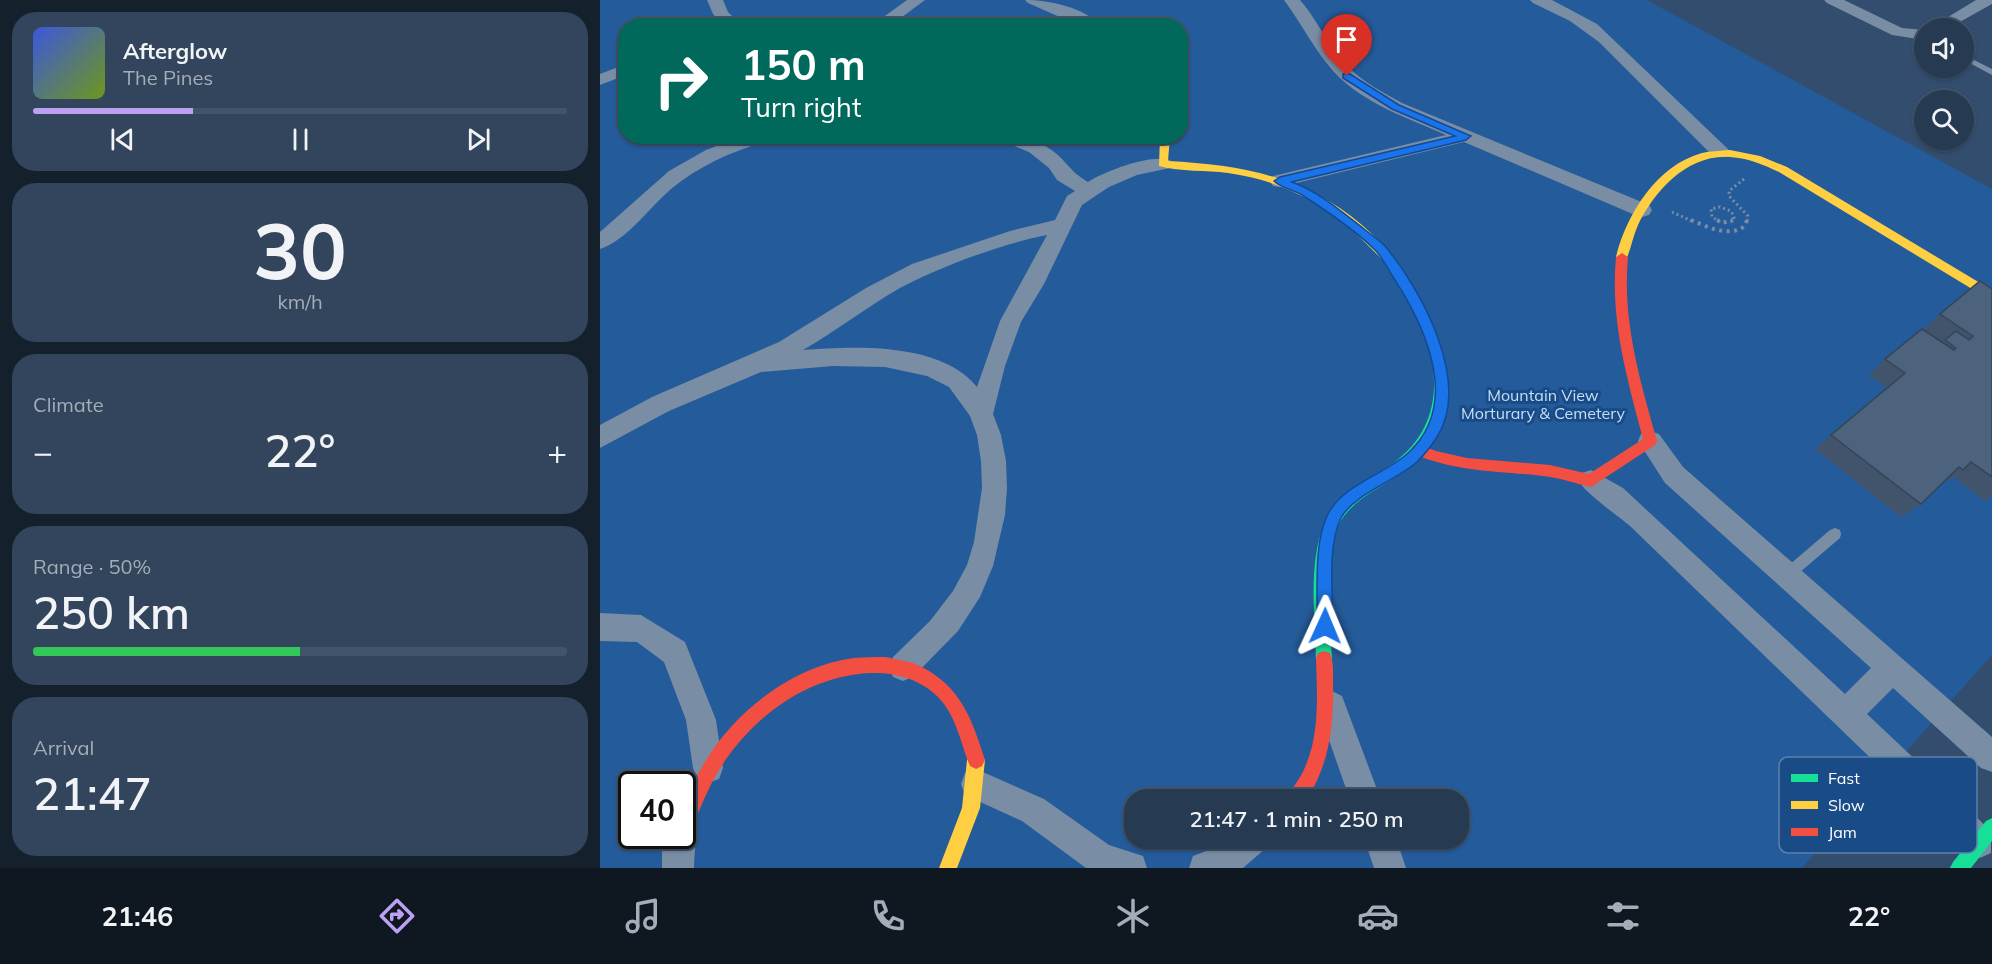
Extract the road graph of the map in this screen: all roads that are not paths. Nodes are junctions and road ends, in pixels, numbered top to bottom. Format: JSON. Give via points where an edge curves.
{"nodes":[{"id":1,"x":715,"y":0,"type":"edge"},
{"id":2,"x":917,"y":0,"type":"edge"},
{"id":3,"x":1033,"y":0,"type":"edge"},
{"id":4,"x":1292,"y":0,"type":"edge"},
{"id":5,"x":1538,"y":0,"type":"edge"},
{"id":6,"x":1832,"y":0,"type":"edge"},
{"id":7,"x":1987,"y":0,"type":"edge"},
{"id":8,"x":725,"y":18,"type":"edge"},
{"id":9,"x":891,"y":18,"type":"edge"},
{"id":10,"x":1078,"y":18,"type":"edge"},
{"id":11,"x":1955,"y":18,"type":"edge"},
{"id":12,"x":1914,"y":33,"type":"edge"},
{"id":13,"x":1974,"y":62,"type":"edge"},
{"id":14,"x":618,"y":72,"type":"edge"},
{"id":15,"x":1992,"y":72,"type":"edge"},
{"id":16,"x":600,"y":80,"type":"edge"},
{"id":17,"x":1466,"y":136,"type":"junction"},
{"id":18,"x":742,"y":144,"type":"edge"},
{"id":19,"x":1025,"y":144,"type":"edge"},
{"id":20,"x":1165,"y":144,"type":"edge"},
{"id":21,"x":1721,"y":153,"type":"junction"},
{"id":22,"x":1164,"y":164,"type":"junction"},
{"id":23,"x":1280,"y":181,"type":"junction"},
{"id":24,"x":1088,"y":191,"type":"junction"},
{"id":25,"x":1644,"y":206,"type":"junction"},
{"id":26,"x":1061,"y":226,"type":"junction"},
{"id":27,"x":600,"y":242,"type":"edge"},
{"id":28,"x":1981,"y":289,"type":"edge"},
{"id":29,"x":758,"y":363,"type":"junction"},
{"id":30,"x":981,"y":414,"type":"junction"},
{"id":31,"x":600,"y":438,"type":"edge"},
{"id":32,"x":1650,"y":441,"type":"junction"},
{"id":33,"x":1418,"y":450,"type":"junction"},
{"id":34,"x":1591,"y":481,"type":"junction"},
{"id":35,"x":1835,"y":534,"type":"dead end"},
{"id":36,"x":1787,"y":575,"type":"junction"},
{"id":37,"x":600,"y":627,"type":"edge"},
{"id":38,"x":903,"y":667,"type":"junction"},
{"id":39,"x":1892,"y":668,"type":"junction"},
{"id":40,"x":1328,"y":694,"type":"junction"},
{"id":41,"x":1846,"y":714,"type":"junction"},
{"id":42,"x":1896,"y":757,"type":"edge"},
{"id":43,"x":1992,"y":757,"type":"edge"},
{"id":44,"x":708,"y":768,"type":"junction"},
{"id":45,"x":976,"y":784,"type":"junction"},
{"id":46,"x":1301,"y":789,"type":"edge"},
{"id":47,"x":1362,"y":789,"type":"edge"},
{"id":48,"x":696,"y":793,"type":"edge"},
{"id":49,"x":678,"y":849,"type":"edge"},
{"id":50,"x":1241,"y":849,"type":"edge"},
{"id":51,"x":1384,"y":849,"type":"edge"},
{"id":52,"x":1971,"y":853,"type":"edge"},
{"id":53,"x":678,"y":868,"type":"edge"},
{"id":54,"x":948,"y":868,"type":"edge"},
{"id":55,"x":1131,"y":868,"type":"edge"},
{"id":56,"x":1205,"y":868,"type":"edge"},
{"id":57,"x":1390,"y":868,"type":"edge"},
{"id":58,"x":1959,"y":868,"type":"edge"}],
"edges":[{"from":1,"to":8,"type":"street"},
{"from":2,"to":9,"type":"street"},
{"from":3,"to":10,"type":"street"},
{"from":4,"to":17,"type":"street","via":[[1347,76],[1396,107]]},
{"from":5,"to":21,"type":"street","via":[[1565,9],[1602,34]]},
{"from":6,"to":12,"type":"street","via":[[1898,32]]},
{"from":7,"to":11,"type":"street"},
{"from":13,"to":15,"type":"lane"},
{"from":14,"to":16,"type":"street"},
{"from":17,"to":23,"type":"street"},
{"from":17,"to":25,"type":"street"},
{"from":18,"to":27,"type":"street","via":[[675,177],[620,229]]},
{"from":19,"to":24,"type":"street"},
{"from":20,"to":22,"type":"street"},
{"from":21,"to":25,"type":"street","via":[[1696,157],[1678,167],[1655,188]]},
{"from":21,"to":28,"type":"street","via":[[1757,156],[1772,162]]},
{"from":22,"to":23,"type":"street","via":[[1223,166]]},
{"from":22,"to":24,"type":"street","via":[[1134,170]]},
{"from":23,"to":33,"type":"street","via":[[1327,205],[1380,248],[1418,306],[1431,334],[1443,400],[1432,432]]},
{"from":24,"to":26,"type":"street","via":[[1074,201]]},
{"from":25,"to":32,"type":"street","via":[[1623,249],[1620,279],[1623,315]]},
{"from":26,"to":29,"type":"street","via":[[1042,227],[950,256],[910,274],[807,339]]},
{"from":26,"to":30,"type":"street","via":[[1011,321]]},
{"from":29,"to":30,"type":"street","via":[[870,357],[901,360],[957,380]]},
{"from":29,"to":31,"type":"street","via":[[670,401]]},
{"from":30,"to":38,"type":"street","via":[[993,456],[994,499],[986,546],[971,586],[946,627]]},
{"from":32,"to":34,"type":"street"},
{"from":32,"to":36,"type":"street","via":[[1674,475]]},
{"from":33,"to":34,"type":"street","via":[[1464,468],[1551,472]]},
{"from":33,"to":40,"type":"street","via":[[1340,508],[1333,518],[1327,541],[1324,648]]},
{"from":34,"to":41,"type":"street","via":[[1639,518]]},
{"from":35,"to":36,"type":"lane"},
{"from":36,"to":39,"type":"street"},
{"from":37,"to":44,"type":"street","via":[[641,629],[675,652],[701,720]]},
{"from":38,"to":44,"type":"street","via":[[871,663],[836,668],[801,682],[766,704]]},
{"from":38,"to":45,"type":"street","via":[[935,682],[959,708],[973,742]]},
{"from":39,"to":41,"type":"street"},
{"from":39,"to":43,"type":"street"},
{"from":40,"to":46,"type":"street","via":[[1320,755]]},
{"from":40,"to":47,"type":"street"},
{"from":41,"to":42,"type":"street"},
{"from":44,"to":48,"type":"street"},
{"from":45,"to":54,"type":"street","via":[[967,828]]},
{"from":45,"to":55,"type":"street","via":[[1033,810],[1101,859]]},
{"from":49,"to":53,"type":"street"},
{"from":50,"to":56,"type":"street"},
{"from":51,"to":57,"type":"street"},
{"from":52,"to":58,"type":"street"}]}
